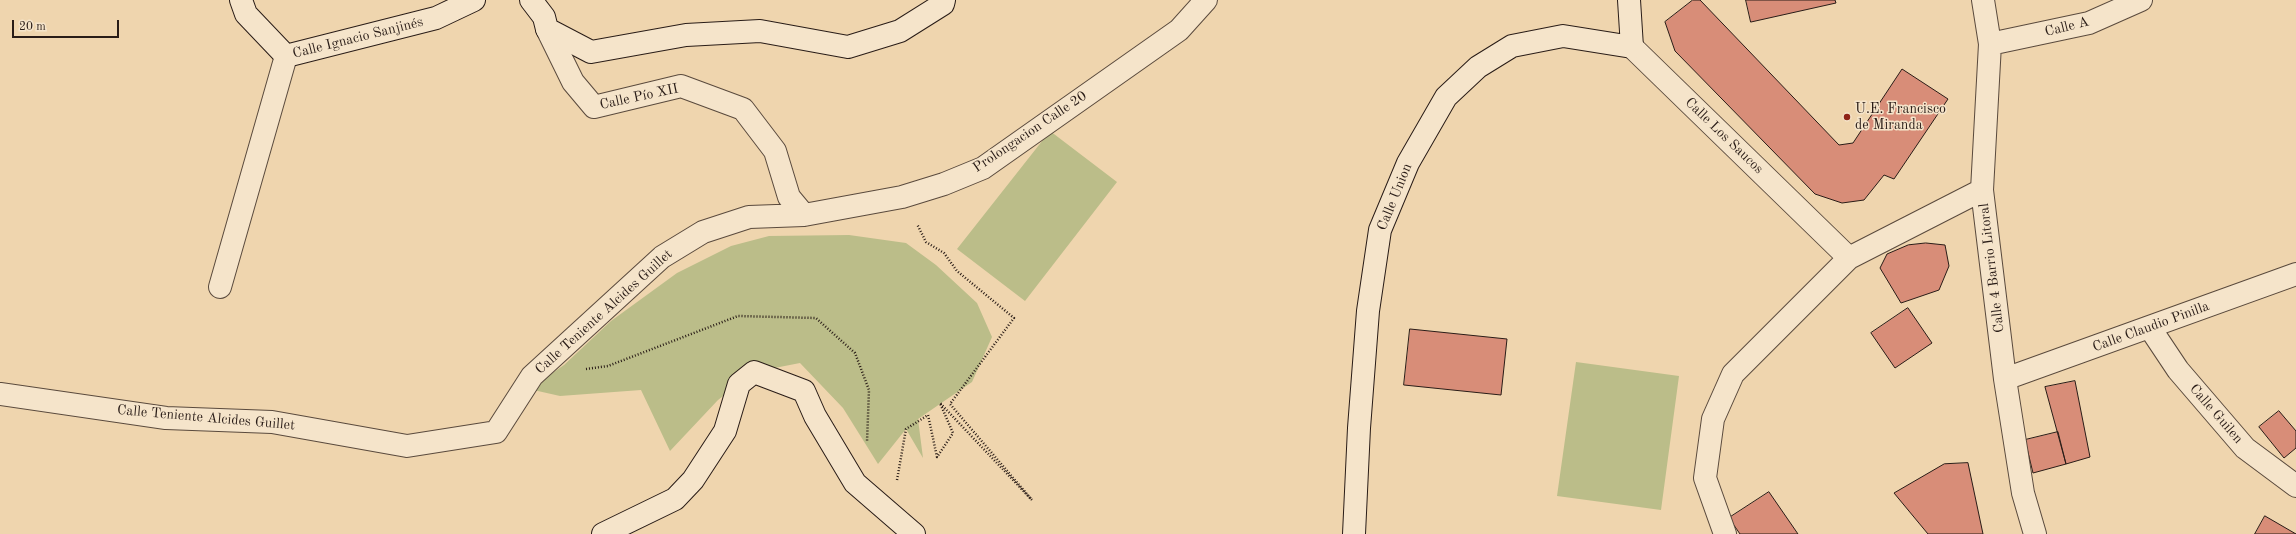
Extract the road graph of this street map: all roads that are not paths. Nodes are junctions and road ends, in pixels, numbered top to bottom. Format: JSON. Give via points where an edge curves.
{"nodes":[{"id":1,"x":241,"y":0,"type":"edge"},
{"id":2,"x":474,"y":0,"type":"edge"},
{"id":3,"x":531,"y":0,"type":"edge"},
{"id":4,"x":944,"y":0,"type":"edge"},
{"id":5,"x":1206,"y":0,"type":"edge"},
{"id":6,"x":1629,"y":0,"type":"edge"},
{"id":7,"x":1983,"y":0,"type":"edge"},
{"id":8,"x":2141,"y":0,"type":"edge"},
{"id":9,"x":547,"y":29,"type":"junction"},
{"id":10,"x":1990,"y":44,"type":"junction"},
{"id":11,"x":1632,"y":47,"type":"junction"},
{"id":12,"x":286,"y":56,"type":"junction"},
{"id":13,"x":1982,"y":190,"type":"junction"},
{"id":14,"x":804,"y":215,"type":"junction"},
{"id":15,"x":1848,"y":258,"type":"junction"},
{"id":16,"x":2296,"y":274,"type":"edge"},
{"id":17,"x":220,"y":287,"type":"dead end"},
{"id":18,"x":2150,"y":328,"type":"junction"},
{"id":19,"x":2005,"y":379,"type":"junction"},
{"id":20,"x":0,"y":394,"type":"edge"},
{"id":21,"x":2296,"y":486,"type":"edge"},
{"id":22,"x":629,"y":528,"type":"edge"},
{"id":23,"x":603,"y":534,"type":"edge"},
{"id":24,"x":914,"y":534,"type":"edge"},
{"id":25,"x":1354,"y":534,"type":"edge"},
{"id":26,"x":1725,"y":534,"type":"edge"},
{"id":27,"x":2035,"y":534,"type":"edge"}],
"edges":[{"from":1,"to":12,"type":"street","name":"Calle Ignacio Sanjinés","via":[[246,14]]},
{"from":2,"to":12,"type":"street","name":"Calle Ignacio Sanjinés","via":[[436,18]]},
{"from":3,"to":9,"type":"street","via":[[544,17]]},
{"from":4,"to":9,"type":"street","via":[[943,4],[900,31],[848,47],[760,31],[686,35],[591,52]]},
{"from":5,"to":14,"type":"street","name":"Prolongacion Calle 20","via":[[1178,30],[982,168],[944,184],[902,197]]},
{"from":6,"to":11,"type":"street"},
{"from":7,"to":10,"type":"street","name":"Calle 4 Barrio Litoral"},
{"from":8,"to":10,"type":"street","name":"Calle A","via":[[2089,23]]},
{"from":9,"to":14,"type":"street","name":"Calle Pío XII","via":[[574,82],[594,107],[681,86],[743,109],[775,151],[789,197]]},
{"from":10,"to":13,"type":"street","name":"Calle 4 Barrio Litoral"},
{"from":11,"to":15,"type":"street","name":"Calle Los Saucos"},
{"from":11,"to":25,"type":"street","name":"Calle Union","via":[[1562,36],[1512,46],[1478,67],[1446,97],[1408,163],[1380,230],[1369,304]]},
{"from":12,"to":17,"type":"street"},
{"from":13,"to":15,"type":"street"},
{"from":13,"to":19,"type":"street","name":"Calle 4 Barrio Litoral"},
{"from":14,"to":20,"type":"street","name":"Calle Teniente Alcides Guillet","via":[[749,217],[703,232],[662,257],[532,376],[496,432],[407,446],[272,422],[166,418]]},
{"from":15,"to":26,"type":"street","via":[[1733,374],[1713,420],[1705,478]]},
{"from":16,"to":18,"type":"street","name":"Calle Claudio Pinilla"},
{"from":18,"to":19,"type":"street","name":"Calle Claudio Pinilla"},
{"from":18,"to":21,"type":"street","name":"Calle Guilen","via":[[2178,370],[2245,448]]},
{"from":19,"to":27,"type":"street","name":"Calle 4 Barrio Litoral","via":[[2023,493]]},
{"from":22,"to":23,"type":"street"},
{"from":22,"to":24,"type":"street","via":[[675,499],[693,480],[725,431],[739,384],[754,372],[804,391],[815,416],[856,483]]}]}
